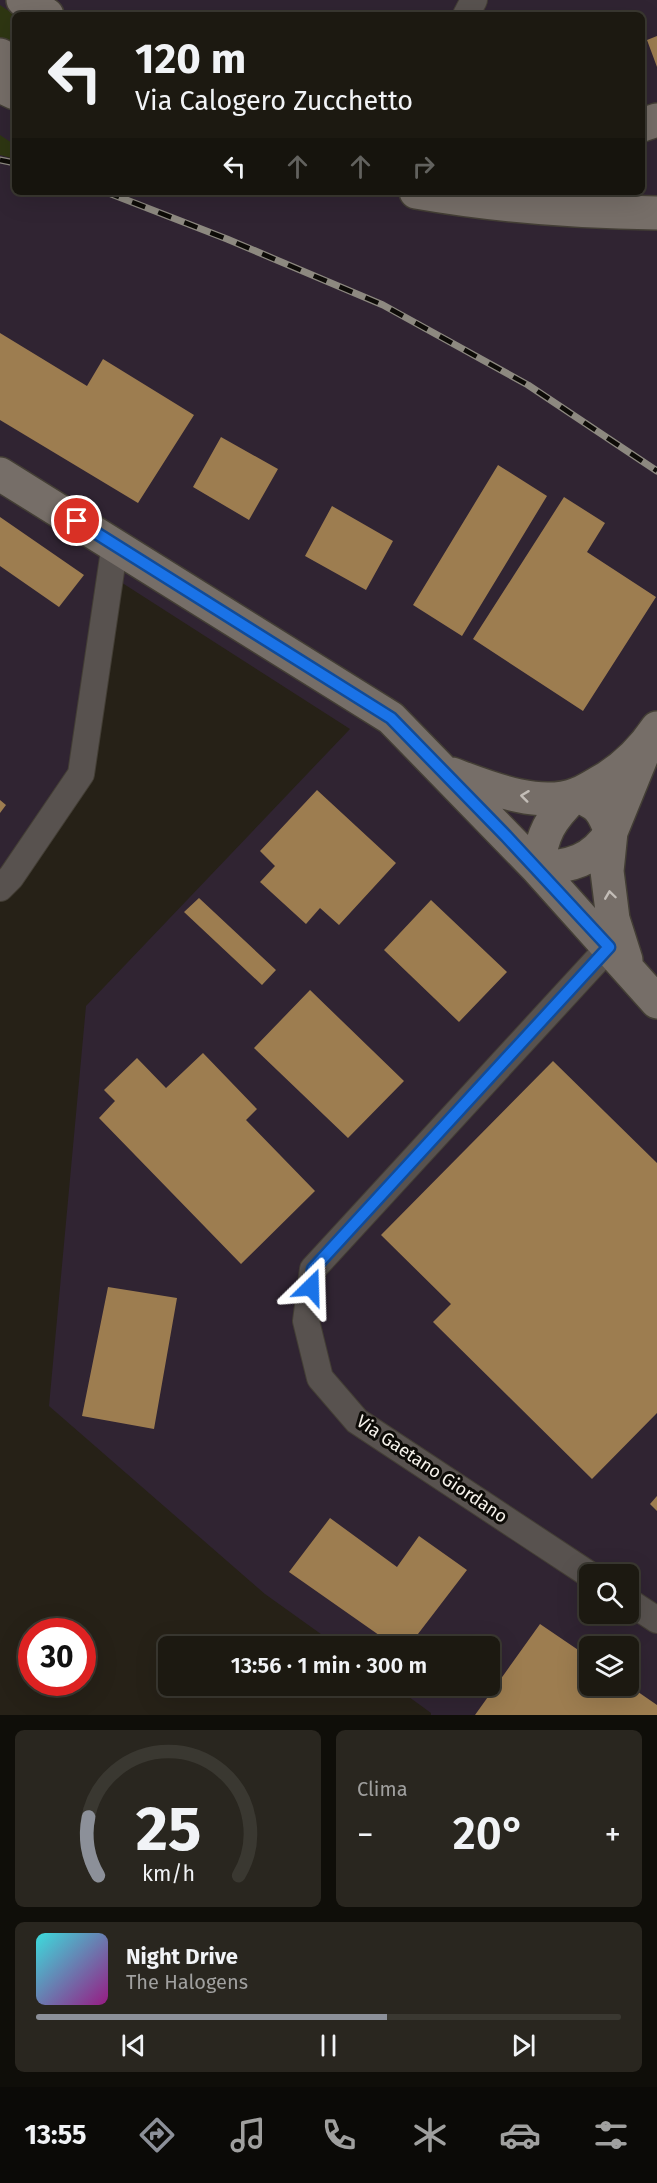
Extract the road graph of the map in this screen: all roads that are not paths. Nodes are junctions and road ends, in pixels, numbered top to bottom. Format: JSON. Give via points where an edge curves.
{"nodes":[{"id":1,"x":23,"y":0,"type":"edge"},
{"id":2,"x":42,"y":12,"type":"edge"},
{"id":3,"x":433,"y":195,"type":"edge"},
{"id":4,"x":657,"y":213,"type":"edge"},
{"id":5,"x":0,"y":474,"type":"edge"},
{"id":6,"x":116,"y":544,"type":"junction"},
{"id":7,"x":653,"y":734,"type":"edge"},
{"id":8,"x":444,"y":771,"type":"junction"},
{"id":9,"x":575,"y":795,"type":"junction"},
{"id":10,"x":611,"y":832,"type":"junction"},
{"id":11,"x":537,"y":868,"type":"junction"},
{"id":12,"x":0,"y":888,"type":"edge"},
{"id":13,"x":620,"y":959,"type":"junction"},
{"id":14,"x":657,"y":1002,"type":"edge"},
{"id":15,"x":579,"y":1568,"type":"edge"},
{"id":16,"x":639,"y":1608,"type":"edge"},
{"id":17,"x":657,"y":1620,"type":"edge"}],
"edges":[{"from":1,"to":2,"type":"main road"},
{"from":3,"to":4,"type":"main road","via":[[585,212]]},
{"from":5,"to":6,"type":"main road"},
{"from":6,"to":8,"type":"main road","via":[[391,718]]},
{"from":6,"to":12,"type":"street","via":[[81,774]]},
{"from":7,"to":9,"type":"main road","via":[[617,771]]},
{"from":7,"to":10,"type":"main road"},
{"from":9,"to":8,"type":"main road","one_way":true,"via":[[550,799],[518,796]]},
{"from":8,"to":11,"type":"main road"},
{"from":9,"to":10,"type":"main road","via":[[592,801],[602,811]]},
{"from":9,"to":11,"type":"main road","via":[[555,815],[546,831]]},
{"from":10,"to":11,"type":"main road","via":[[602,847],[583,860],[561,867]]},
{"from":13,"to":10,"type":"main road","one_way":true,"via":[[607,871]]},
{"from":11,"to":13,"type":"main road"},
{"from":13,"to":14,"type":"main road"},
{"from":13,"to":15,"type":"street","name":"Via Gaetano Giordano","via":[[313,1269],[306,1321],[321,1378],[357,1421]]},
{"from":16,"to":17,"type":"street"}]}
